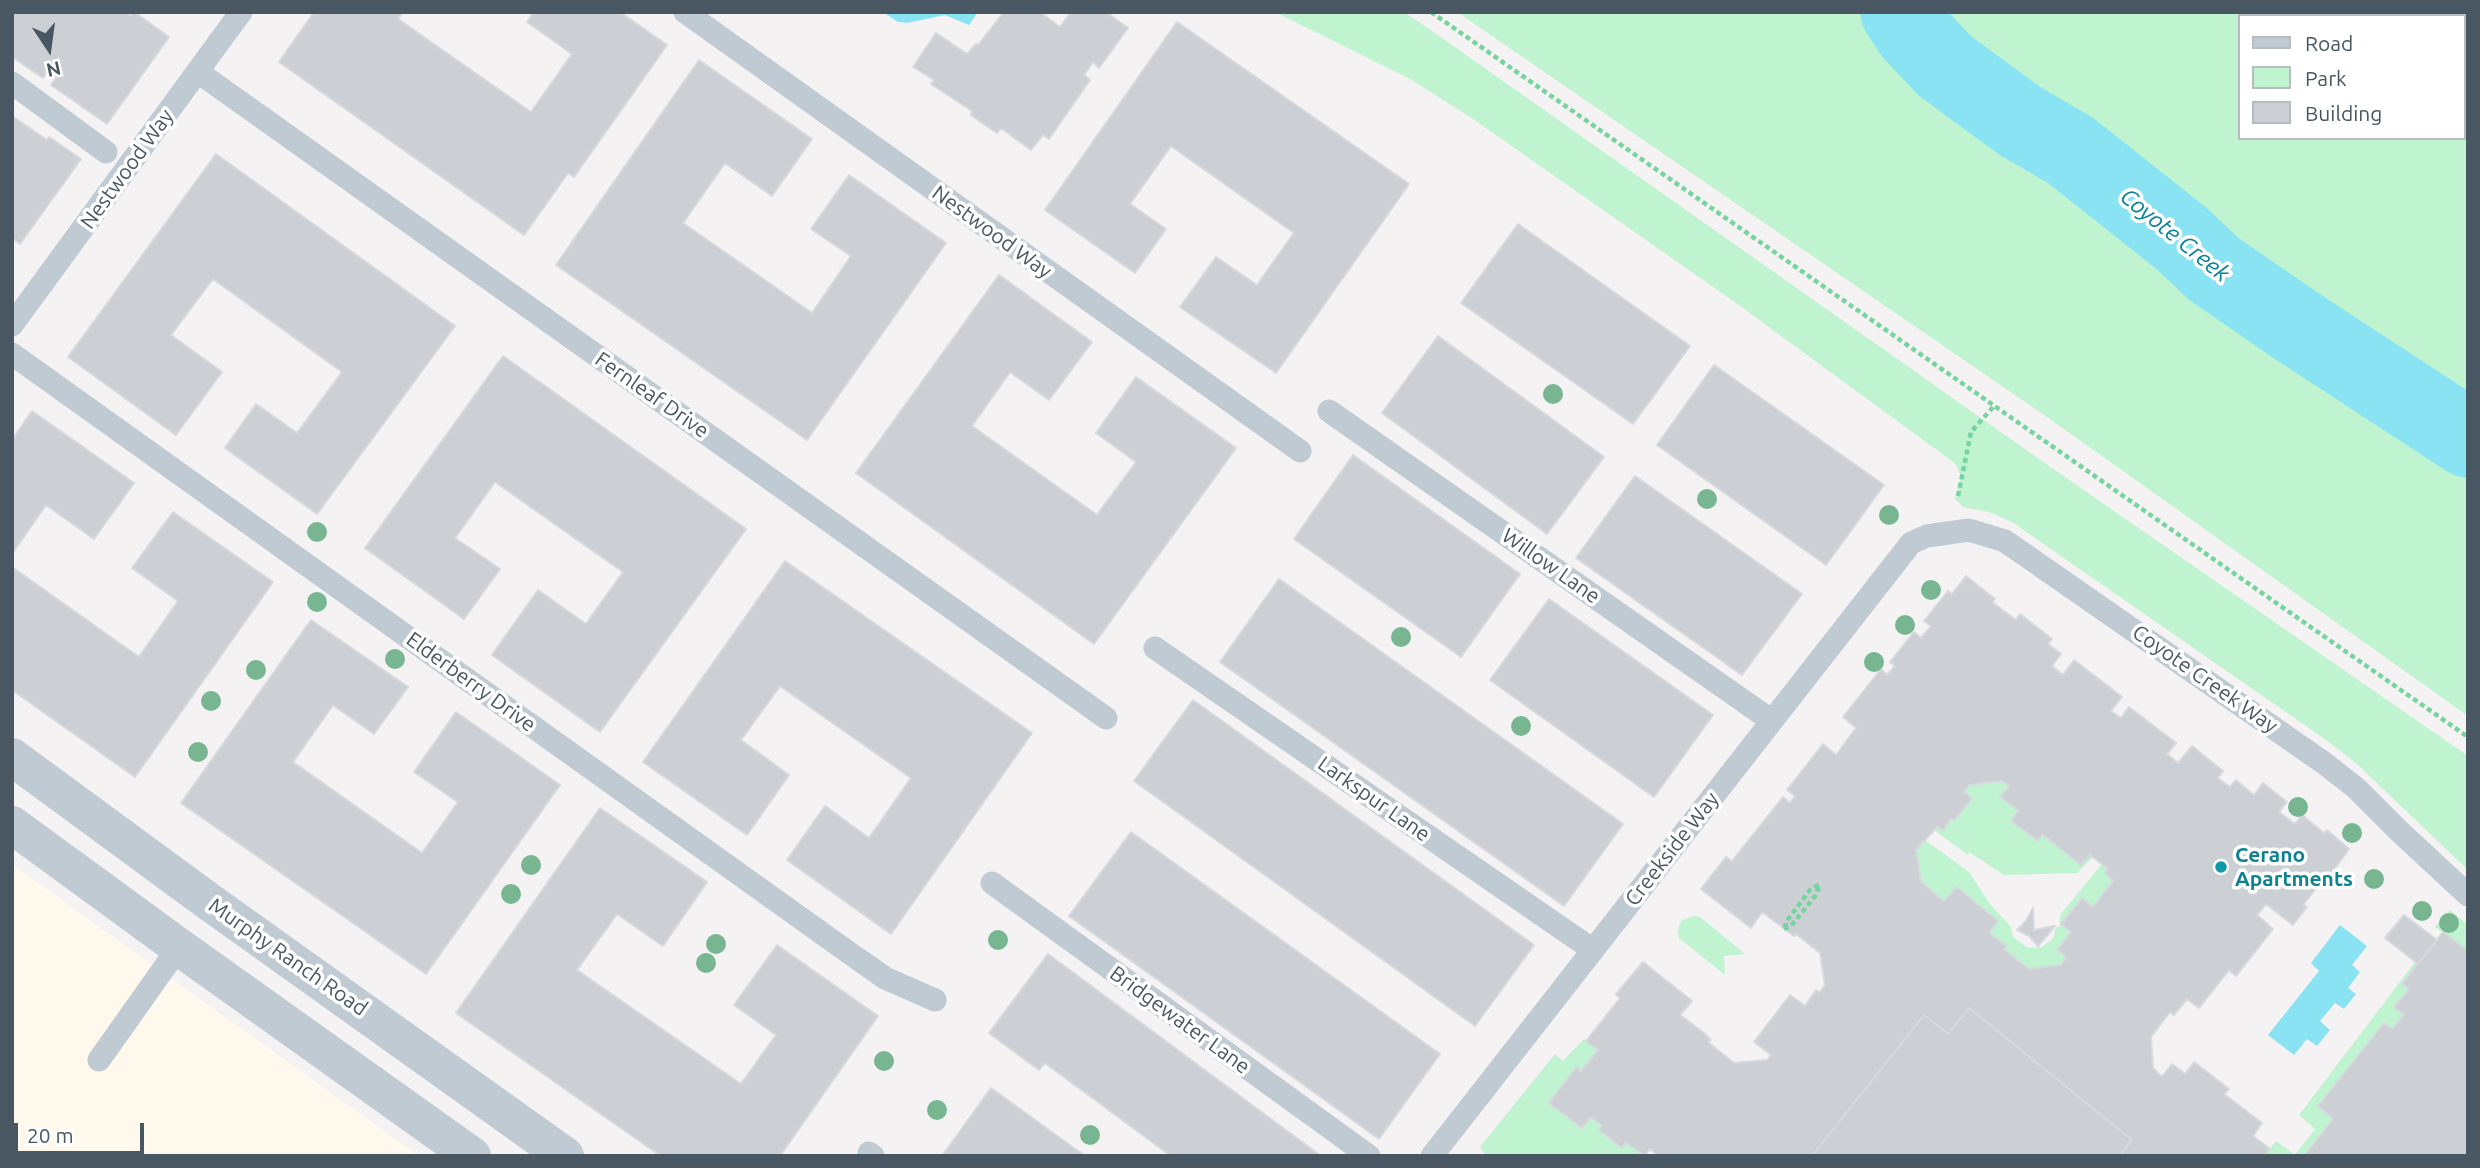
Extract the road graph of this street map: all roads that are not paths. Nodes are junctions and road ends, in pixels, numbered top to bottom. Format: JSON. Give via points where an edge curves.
{"nodes":[{"id":1,"x":241,"y":12,"type":"edge"},
{"id":2,"x":685,"y":12,"type":"edge"},
{"id":3,"x":198,"y":72,"type":"junction"},
{"id":4,"x":12,"y":83,"type":"edge"},
{"id":5,"x":106,"y":152,"type":"dead end"},
{"id":6,"x":12,"y":325,"type":"edge"},
{"id":7,"x":12,"y":354,"type":"edge"},
{"id":8,"x":1329,"y":411,"type":"dead end"},
{"id":9,"x":1300,"y":451,"type":"dead end"},
{"id":10,"x":1911,"y":543,"type":"joint"},
{"id":11,"x":1155,"y":648,"type":"dead end"},
{"id":12,"x":1106,"y":718,"type":"dead end"},
{"id":13,"x":1772,"y":721,"type":"junction"},
{"id":14,"x":12,"y":757,"type":"edge"},
{"id":15,"x":12,"y":825,"type":"edge"},
{"id":16,"x":992,"y":883,"type":"dead end"},
{"id":17,"x":2468,"y":895,"type":"edge"},
{"id":18,"x":178,"y":947,"type":"junction"},
{"id":19,"x":1592,"y":950,"type":"junction"},
{"id":20,"x":935,"y":1000,"type":"dead end"},
{"id":21,"x":99,"y":1060,"type":"dead end"},
{"id":22,"x":472,"y":1156,"type":"edge"},
{"id":23,"x":565,"y":1156,"type":"edge"},
{"id":24,"x":1369,"y":1156,"type":"edge"},
{"id":25,"x":1432,"y":1156,"type":"edge"}],
"edges":[{"from":1,"to":3,"type":"lane","name":"Nestwood Way"},
{"from":2,"to":9,"type":"lane","name":"Nestwood Way"},
{"from":3,"to":6,"type":"lane","name":"Nestwood Way"},
{"from":3,"to":12,"type":"lane","name":"Fernleaf Drive"},
{"from":4,"to":5,"type":"lane"},
{"from":7,"to":20,"type":"lane","name":"Elderberry Drive","via":[[848,952],[886,978]]},
{"from":8,"to":13,"type":"lane","name":"Willow Lane"},
{"from":10,"to":13,"type":"lane","name":"Creekside Way"},
{"from":10,"to":17,"type":"lane","name":"Coyote Creek Way","via":[[1969,530],[2005,541],[2324,763]]},
{"from":11,"to":19,"type":"lane","name":"Larkspur Lane"},
{"from":13,"to":19,"type":"lane","name":"Creekside Way"},
{"from":14,"to":23,"type":"street","name":"Murphy Ranch Road"},
{"from":15,"to":18,"type":"street"},
{"from":16,"to":24,"type":"lane","name":"Bridgewater Lane"},
{"from":18,"to":21,"type":"lane"},
{"from":18,"to":22,"type":"street"},
{"from":19,"to":25,"type":"lane","name":"Creekside Way"}]}
